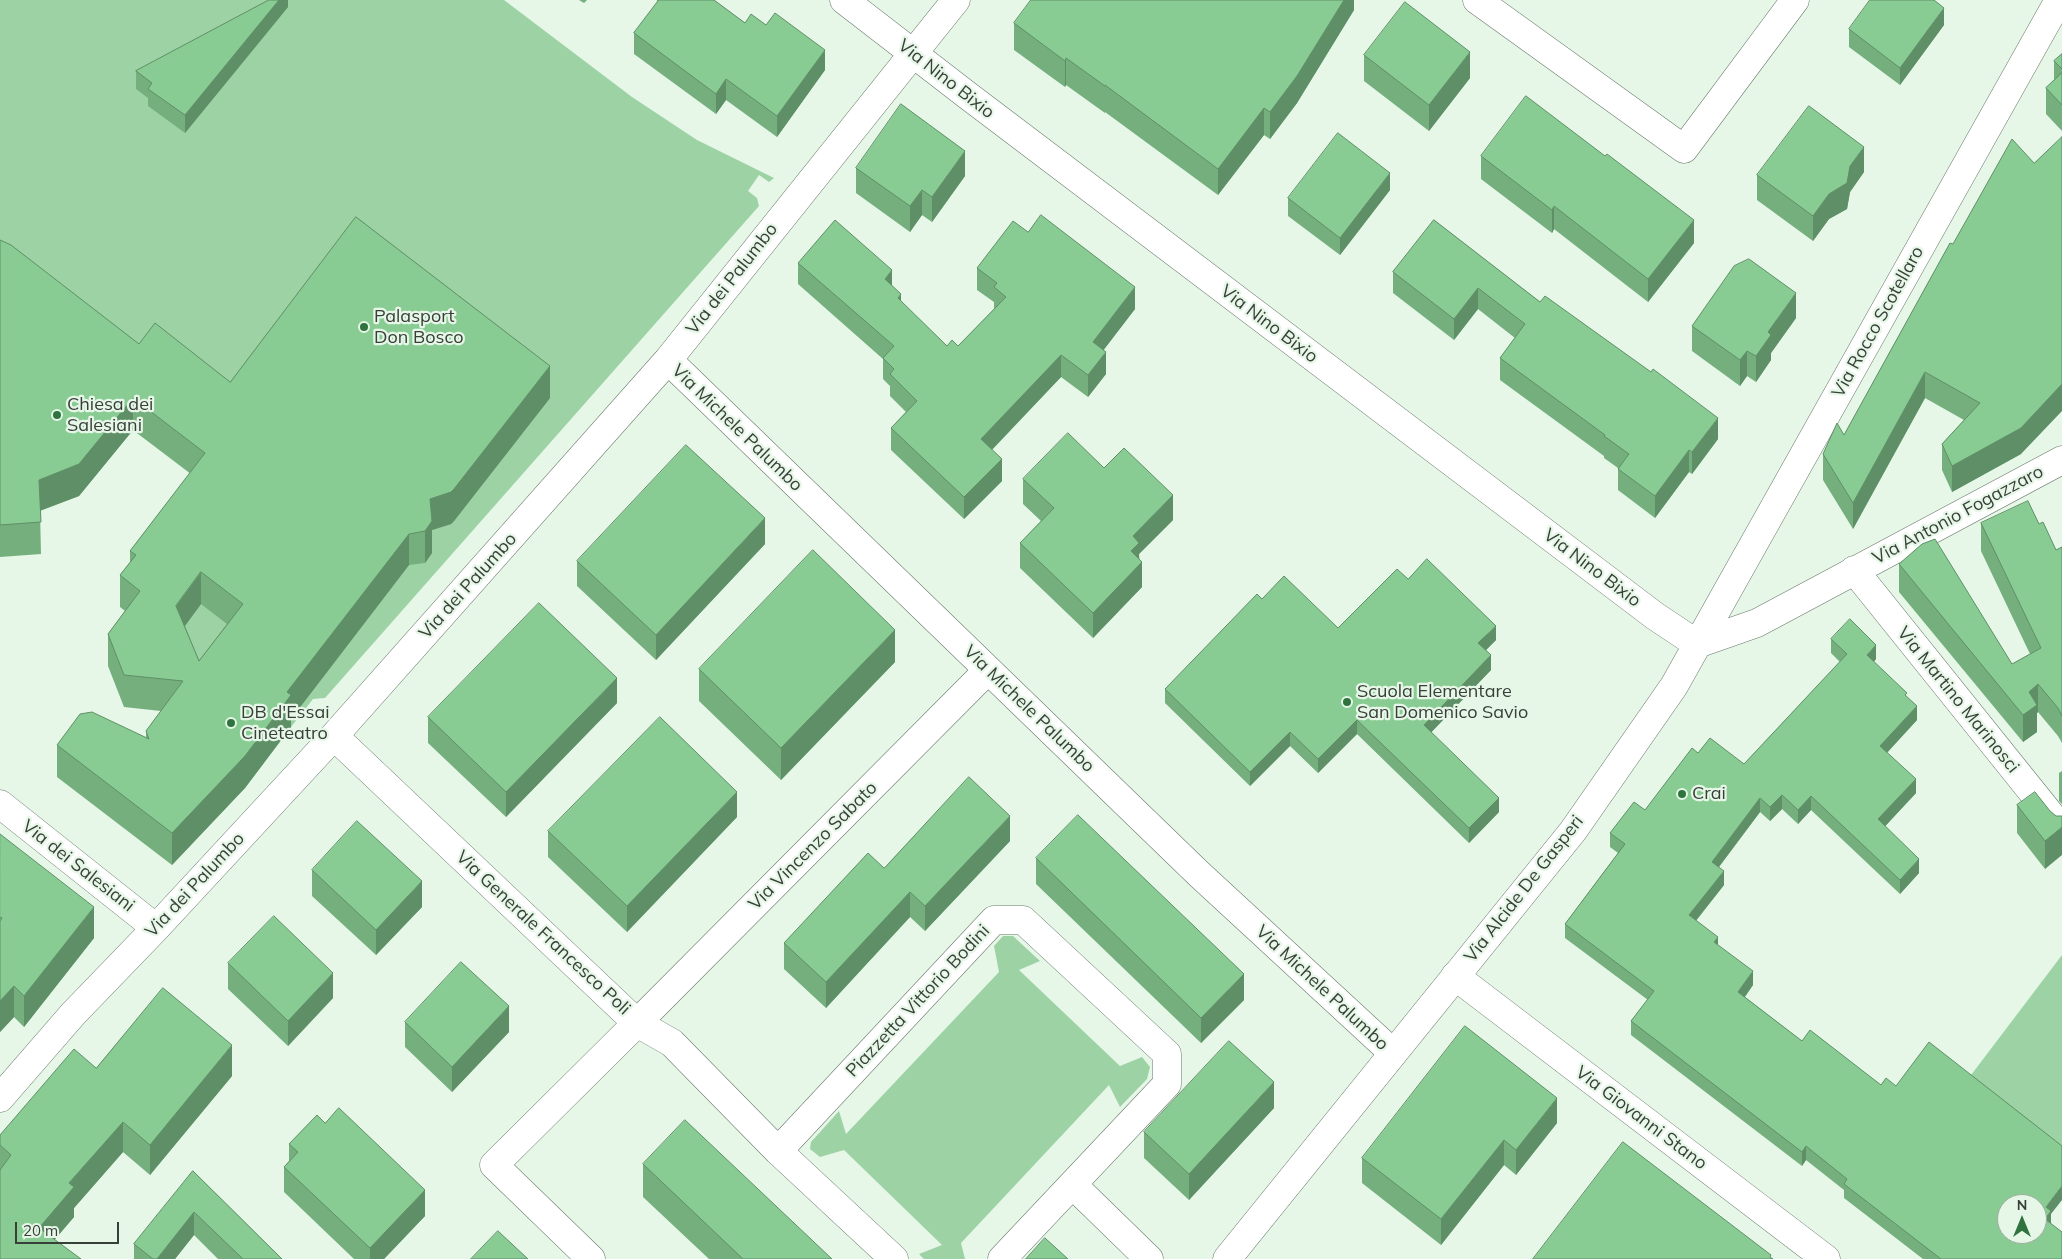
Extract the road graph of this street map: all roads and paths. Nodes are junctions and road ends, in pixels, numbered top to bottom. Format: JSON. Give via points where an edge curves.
{"nodes":[{"id":1,"x":844,"y":0,"type":"edge"},
{"id":2,"x":956,"y":0,"type":"edge"},
{"id":3,"x":1477,"y":0,"type":"edge"},
{"id":4,"x":1795,"y":0,"type":"edge"},
{"id":5,"x":2052,"y":3,"type":"edge"},
{"id":6,"x":912,"y":54,"type":"junction"},
{"id":7,"x":668,"y":360,"type":"junction"},
{"id":8,"x":2062,"y":460,"type":"edge"},
{"id":9,"x":1854,"y":570,"type":"junction"},
{"id":10,"x":1697,"y":644,"type":"junction"},
{"id":11,"x":988,"y":670,"type":"junction"},
{"id":12,"x":334,"y":736,"type":"junction"},
{"id":13,"x":0,"y":804,"type":"edge"},
{"id":14,"x":2062,"y":829,"type":"edge"},
{"id":15,"x":156,"y":928,"type":"junction"},
{"id":16,"x":1456,"y":976,"type":"junction"},
{"id":17,"x":637,"y":1023,"type":"junction"},
{"id":18,"x":1394,"y":1053,"type":"junction"},
{"id":19,"x":0,"y":1098,"type":"edge"},
{"id":20,"x":778,"y":1151,"type":"junction"},
{"id":21,"x":1073,"y":1185,"type":"junction"},
{"id":22,"x":591,"y":1259,"type":"edge"},
{"id":23,"x":894,"y":1259,"type":"edge"},
{"id":24,"x":1002,"y":1259,"type":"edge"},
{"id":25,"x":1149,"y":1259,"type":"edge"},
{"id":26,"x":1227,"y":1259,"type":"edge"},
{"id":27,"x":1826,"y":1259,"type":"edge"}],
"edges":[{"from":1,"to":6,"type":"street","name":"Via Nino Bixio"},
{"from":2,"to":6,"type":"street","name":"Via dei Palumbo"},
{"from":3,"to":4,"type":"street","via":[[1684,150]]},
{"from":5,"to":10,"type":"street","name":"Via Rocco Scotellaro"},
{"from":6,"to":7,"type":"street","name":"Via dei Palumbo"},
{"from":6,"to":10,"type":"street","name":"Via Nino Bixio","via":[[1655,616]]},
{"from":7,"to":11,"type":"street","name":"Via Michele Palumbo"},
{"from":7,"to":12,"type":"street","name":"Via dei Palumbo"},
{"from":8,"to":9,"type":"street","name":"Via Antonio Fogazzaro"},
{"from":9,"to":10,"type":"street","via":[[1757,623]]},
{"from":9,"to":14,"type":"street","name":"Via Martino Marinosci"},
{"from":10,"to":16,"type":"street","name":"Via Alcide De Gasperi","via":[[1674,686],[1573,831]]},
{"from":11,"to":17,"type":"street","name":"Via Vincenzo Sabato"},
{"from":11,"to":18,"type":"street","name":"Via Michele Palumbo","via":[[1199,874]]},
{"from":12,"to":15,"type":"street","name":"Via dei Palumbo"},
{"from":12,"to":17,"type":"street","name":"Via Generale Francesco Poli"},
{"from":13,"to":15,"type":"street","name":"Via dei Salesiani"},
{"from":15,"to":19,"type":"street","name":"Via dei Palumbo","via":[[73,1014]]},
{"from":16,"to":18,"type":"street","name":"Via Alcide De Gasperi"},
{"from":16,"to":27,"type":"street","name":"Via Giovanni Stano"},
{"from":17,"to":20,"type":"street","via":[[672,1043]]},
{"from":17,"to":22,"type":"street","name":"Via Generale Francesco Poli","via":[[494,1165]]},
{"from":18,"to":26,"type":"street","name":"Via Alcide De Gasperi"},
{"from":20,"to":21,"type":"street","name":"Piazzetta Vittorio Bodini","via":[[994,920],[1023,920],[1168,1054],[1167,1084]]},
{"from":20,"to":23,"type":"street"},
{"from":21,"to":24,"type":"street","name":"Piazzetta Vittorio Bodini"},
{"from":21,"to":25,"type":"street"}]}
